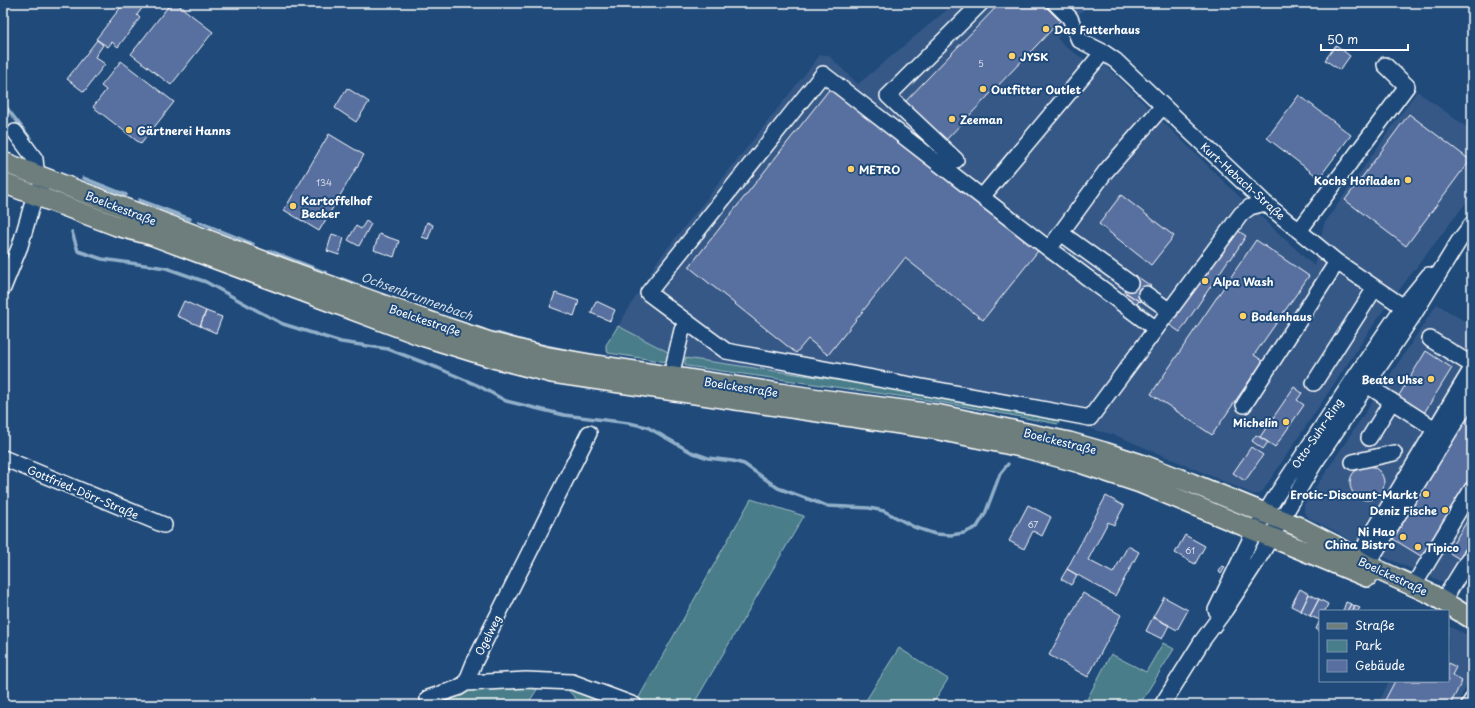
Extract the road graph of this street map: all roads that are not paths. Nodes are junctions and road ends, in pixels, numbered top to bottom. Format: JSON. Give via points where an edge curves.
{"nodes":[{"id":1,"x":982,"y":3,"type":"edge"},
{"id":2,"x":1055,"y":3,"type":"edge"},
{"id":3,"x":1103,"y":52,"type":"junction"},
{"id":4,"x":1385,"y":65,"type":"dead end"},
{"id":5,"x":1162,"y":106,"type":"junction"},
{"id":6,"x":15,"y":132,"type":"dead end"},
{"id":7,"x":956,"y":160,"type":"dead end"},
{"id":8,"x":3,"y":162,"type":"edge"},
{"id":9,"x":40,"y":177,"type":"junction"},
{"id":10,"x":3,"y":183,"type":"edge"},
{"id":11,"x":40,"y":197,"type":"junction"},
{"id":12,"x":982,"y":198,"type":"junction"},
{"id":13,"x":1265,"y":204,"type":"junction"},
{"id":14,"x":1472,"y":224,"type":"edge"},
{"id":15,"x":1299,"y":232,"type":"junction"},
{"id":16,"x":1061,"y":233,"type":"junction"},
{"id":17,"x":1049,"y":249,"type":"junction"},
{"id":18,"x":1337,"y":262,"type":"junction"},
{"id":19,"x":1130,"y":283,"type":"dead end"},
{"id":20,"x":3,"y":288,"type":"edge"},
{"id":21,"x":1375,"y":288,"type":"junction"},
{"id":22,"x":1146,"y":294,"type":"dead end"},
{"id":23,"x":1170,"y":311,"type":"junction"},
{"id":24,"x":1408,"y":311,"type":"junction"},
{"id":25,"x":687,"y":323,"type":"junction"},
{"id":26,"x":1156,"y":330,"type":"junction"},
{"id":27,"x":1430,"y":339,"type":"dead end"},
{"id":28,"x":1472,"y":365,"type":"edge"},
{"id":29,"x":1472,"y":368,"type":"edge"},
{"id":30,"x":671,"y":376,"type":"junction"},
{"id":31,"x":1360,"y":381,"type":"junction"},
{"id":32,"x":1314,"y":383,"type":"dead end"},
{"id":33,"x":1472,"y":395,"type":"edge"},
{"id":34,"x":1392,"y":402,"type":"junction"},
{"id":35,"x":1244,"y":405,"type":"dead end"},
{"id":36,"x":1435,"y":429,"type":"junction"},
{"id":37,"x":589,"y":433,"type":"dead end"},
{"id":38,"x":1369,"y":438,"type":"dead end"},
{"id":39,"x":1394,"y":453,"type":"dead end"},
{"id":40,"x":3,"y":458,"type":"edge"},
{"id":41,"x":1353,"y":462,"type":"dead end"},
{"id":42,"x":1472,"y":490,"type":"edge"},
{"id":43,"x":1472,"y":502,"type":"edge"},
{"id":44,"x":1273,"y":517,"type":"junction"},
{"id":45,"x":164,"y":525,"type":"dead end"},
{"id":46,"x":1263,"y":534,"type":"junction"},
{"id":47,"x":1472,"y":554,"type":"edge"},
{"id":48,"x":1362,"y":562,"type":"junction"},
{"id":49,"x":1416,"y":586,"type":"junction"},
{"id":50,"x":1443,"y":601,"type":"junction"},
{"id":51,"x":466,"y":683,"type":"junction"},
{"id":52,"x":428,"y":698,"type":"dead end"},
{"id":53,"x":1472,"y":700,"type":"edge"},
{"id":54,"x":634,"y":705,"type":"edge"},
{"id":55,"x":1162,"y":705,"type":"edge"},
{"id":56,"x":1469,"y":705,"type":"edge"}],
"edges":[{"from":1,"to":7,"type":"street","via":[[888,96]]},
{"from":2,"to":3,"type":"street","name":"Kurt-Hebach-Straße","via":[[1070,18],[1079,40]]},
{"from":3,"to":5,"type":"street","name":"Kurt-Hebach-Straße","via":[[1116,61]]},
{"from":3,"to":12,"type":"street"},
{"from":4,"to":15,"type":"street","via":[[1406,86]]},
{"from":5,"to":13,"type":"street","name":"Kurt-Hebach-Straße"},
{"from":5,"to":16,"type":"street","via":[[1106,171]]},
{"from":6,"to":9,"type":"street","via":[[35,159]]},
{"from":8,"to":9,"type":"main road","name":"Boelckestraße"},
{"from":9,"to":11,"type":"street"},
{"from":9,"to":30,"type":"main road","name":"Boelckestraße","via":[[298,274],[493,343],[544,356]]},
{"from":10,"to":11,"type":"main road","name":"Boelckestraße"},
{"from":11,"to":20,"type":"street","via":[[30,211],[20,246]]},
{"from":11,"to":46,"type":"main road","name":"Boelckestraße","via":[[117,226],[151,235],[426,337],[493,358],[552,373],[934,429],[1025,448],[1140,483]]},
{"from":12,"to":17,"type":"street"},
{"from":12,"to":25,"type":"street","via":[[823,74],[648,293]]},
{"from":13,"to":15,"type":"street","name":"Kurt-Hebach-Straße"},
{"from":13,"to":23,"type":"street","via":[[1250,207],[1241,214]]},
{"from":14,"to":24,"type":"street","name":"Otto-Suhr-Ring","via":[[1423,282]]},
{"from":15,"to":18,"type":"street","name":"Kurt-Hebach-Straße"},
{"from":16,"to":17,"type":"street"},
{"from":16,"to":19,"type":"street"},
{"from":17,"to":26,"type":"street"},
{"from":18,"to":21,"type":"street","name":"Kurt-Hebach-Straße"},
{"from":18,"to":35,"type":"street"},
{"from":21,"to":24,"type":"street","name":"Kurt-Hebach-Straße"},
{"from":21,"to":32,"type":"street"},
{"from":22,"to":23,"type":"street"},
{"from":23,"to":26,"type":"street"},
{"from":24,"to":31,"type":"street","name":"Otto-Suhr-Ring"},
{"from":25,"to":26,"type":"street","via":[[726,351],[1090,418]]},
{"from":25,"to":30,"type":"street","via":[[682,330]]},
{"from":27,"to":28,"type":"street"},
{"from":29,"to":36,"type":"street"},
{"from":30,"to":44,"type":"main road","name":"Boelckestraße","via":[[929,413],[1069,442],[1142,464]]},
{"from":31,"to":34,"type":"street"},
{"from":31,"to":44,"type":"street","name":"Otto-Suhr-Ring","via":[[1314,464]]},
{"from":33,"to":48,"type":"street"},
{"from":34,"to":36,"type":"street"},
{"from":34,"to":38,"type":"street"},
{"from":36,"to":48,"type":"street"},
{"from":37,"to":51,"type":"street","name":"Ogelweg"},
{"from":39,"to":41,"type":"street"},
{"from":40,"to":45,"type":"street","name":"Gottfried-Dörr-Straße"},
{"from":42,"to":49,"type":"street"},
{"from":43,"to":49,"type":"street"},
{"from":44,"to":46,"type":"street","name":"Otto-Suhr-Ring"},
{"from":44,"to":48,"type":"main road","name":"Boelckestraße","via":[[1325,540]]},
{"from":46,"to":50,"type":"main road","name":"Boelckestraße","via":[[1472,619]]},
{"from":46,"to":55,"type":"street","name":"Otto-Suhr-Ring","via":[[1225,610],[1202,641]]},
{"from":47,"to":50,"type":"street"},
{"from":48,"to":49,"type":"main road","name":"Boelckestraße"},
{"from":49,"to":50,"type":"main road","name":"Boelckestraße"},
{"from":51,"to":52,"type":"street"},
{"from":51,"to":54,"type":"street","via":[[526,680],[572,682]]},
{"from":53,"to":56,"type":"street"}]}
